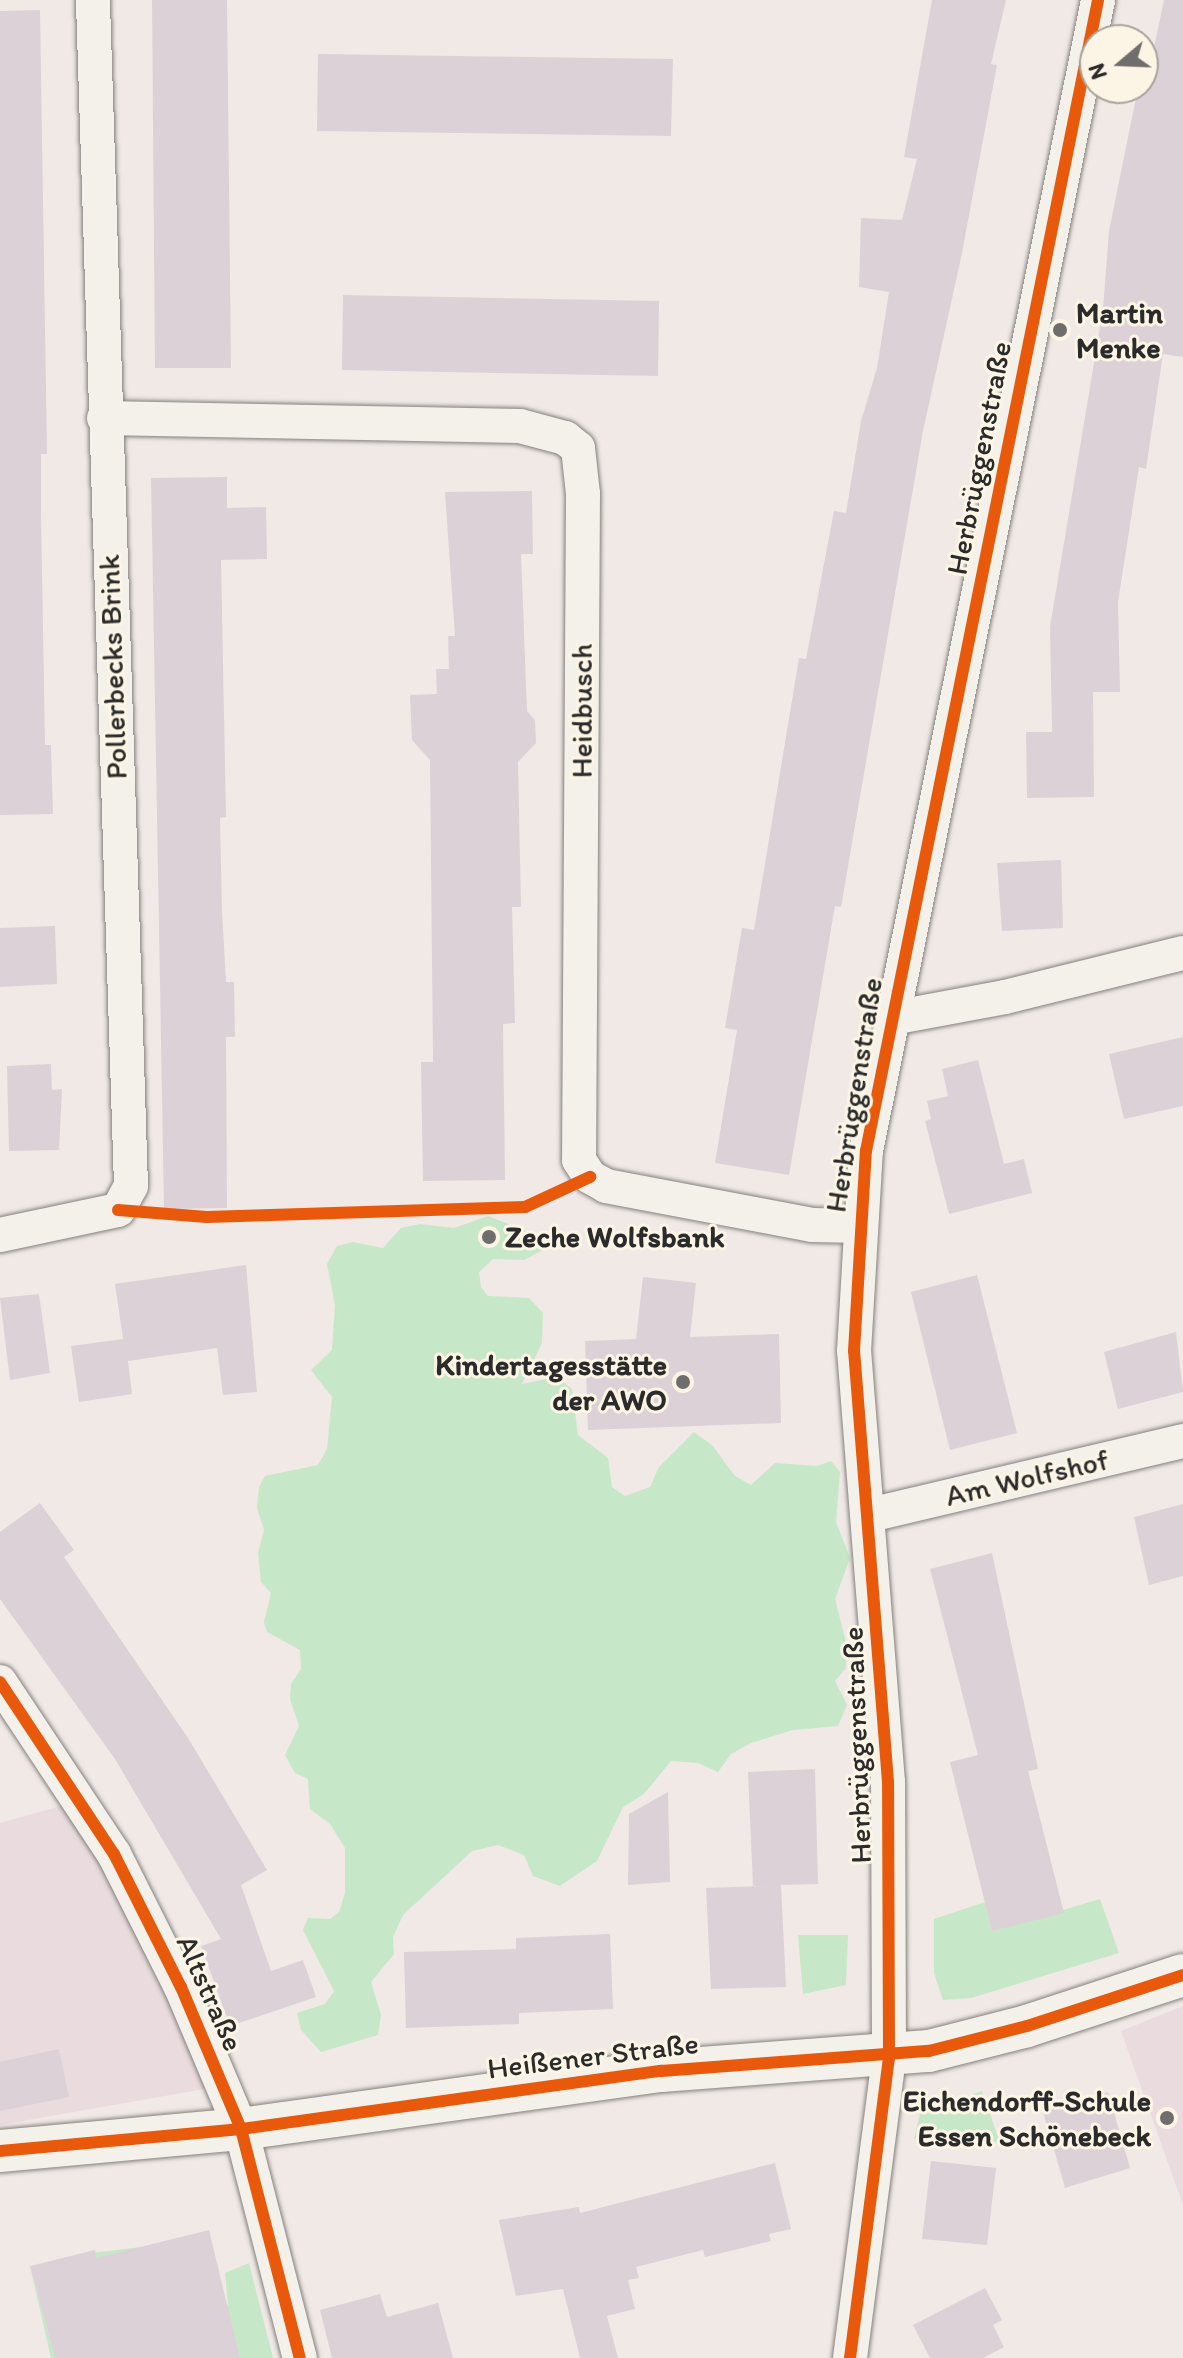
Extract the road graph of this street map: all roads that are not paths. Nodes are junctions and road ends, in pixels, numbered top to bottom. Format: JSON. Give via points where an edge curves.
{"nodes":[{"id":1,"x":93,"y":0,"type":"edge"},
{"id":2,"x":1098,"y":0,"type":"edge"},
{"id":3,"x":104,"y":418,"type":"junction"},
{"id":4,"x":1183,"y":953,"type":"edge"},
{"id":5,"x":892,"y":1018,"type":"junction"},
{"id":6,"x":858,"y":1226,"type":"junction"},
{"id":7,"x":0,"y":1235,"type":"edge"},
{"id":8,"x":1183,"y":1441,"type":"edge"},
{"id":9,"x":870,"y":1515,"type":"junction"},
{"id":10,"x":0,"y":1682,"type":"edge"},
{"id":11,"x":1183,"y":1975,"type":"edge"},
{"id":12,"x":889,"y":2056,"type":"junction"},
{"id":13,"x":241,"y":2129,"type":"junction"},
{"id":14,"x":0,"y":2151,"type":"edge"},
{"id":15,"x":300,"y":2358,"type":"edge"},
{"id":16,"x":850,"y":2358,"type":"edge"}],
"edges":[{"from":1,"to":3,"type":"street","name":"Pollerbecks Brink"},
{"from":2,"to":5,"type":"street","name":"Herbrüggenstraße"},
{"from":3,"to":6,"type":"street","name":"Heidbusch","via":[[520,426],[565,438],[578,448],[583,494],[579,1160],[590,1177],[606,1186],[812,1225]]},
{"from":3,"to":7,"type":"street","name":"Pollerbecks Brink","via":[[131,1186],[118,1210]]},
{"from":4,"to":5,"type":"street","name":"Herbrüggenstraße","via":[[1005,997]]},
{"from":5,"to":6,"type":"street","name":"Herbrüggenstraße","via":[[866,1151]]},
{"from":6,"to":9,"type":"street","name":"Herbrüggenstraße","via":[[854,1351]]},
{"from":8,"to":9,"type":"street","name":"Am Wolfshof"},
{"from":9,"to":12,"type":"street","name":"Herbrüggenstraße","via":[[888,1782]]},
{"from":10,"to":13,"type":"street","name":"Altstraße","via":[[114,1854],[181,1987]]},
{"from":11,"to":12,"type":"street","name":"Heißener Straße","via":[[1027,2026]]},
{"from":12,"to":13,"type":"street","name":"Heißener Straße","via":[[661,2071]]},
{"from":12,"to":16,"type":"street","name":"Herbrüggenstraße"},
{"from":13,"to":14,"type":"street","name":"Heißener Straße"},
{"from":13,"to":15,"type":"street","name":"Altstraße"}]}
